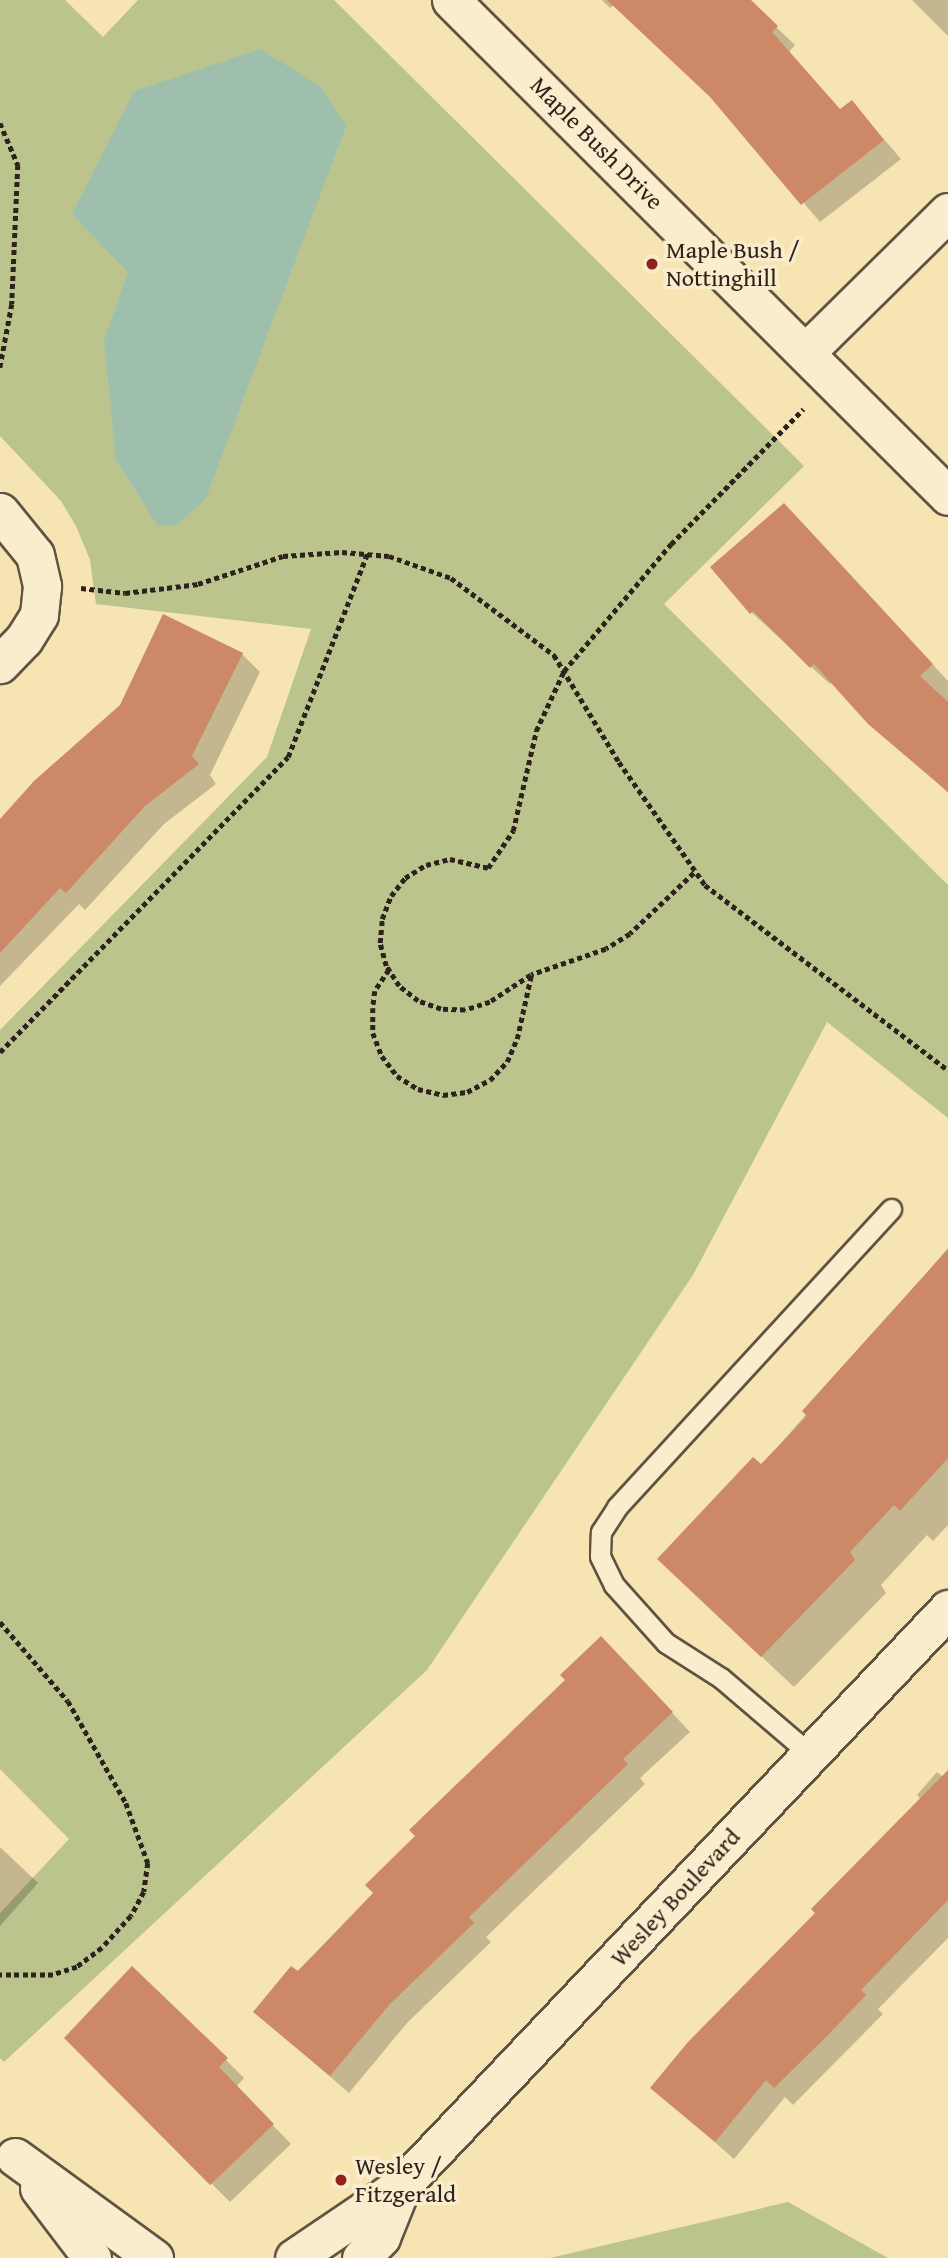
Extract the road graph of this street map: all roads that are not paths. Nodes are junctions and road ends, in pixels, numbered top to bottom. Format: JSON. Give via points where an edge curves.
{"nodes":[{"id":1,"x":452,"y":0,"type":"edge"},
{"id":2,"x":948,"y":212,"type":"edge"},
{"id":3,"x":807,"y":351,"type":"junction"},
{"id":4,"x":948,"y":496,"type":"edge"},
{"id":5,"x":0,"y":512,"type":"edge"},
{"id":6,"x":0,"y":664,"type":"edge"},
{"id":7,"x":891,"y":1209,"type":"dead end"},
{"id":8,"x":948,"y":1609,"type":"edge"},
{"id":9,"x":810,"y":1754,"type":"junction"},
{"id":10,"x":8,"y":2150,"type":"edge"},
{"id":11,"x":402,"y":2185,"type":"junction"},
{"id":12,"x":92,"y":2258,"type":"edge"},
{"id":13,"x":154,"y":2258,"type":"edge"},
{"id":14,"x":294,"y":2258,"type":"edge"},
{"id":15,"x":361,"y":2258,"type":"edge"}],
"edges":[{"from":1,"to":3,"type":"street","name":"Maple Bush Drive"},
{"from":2,"to":3,"type":"street"},
{"from":3,"to":4,"type":"street","name":"Maple Bush Drive"},
{"from":5,"to":6,"type":"street","via":[[35,555],[42,586],[39,615]]},
{"from":7,"to":9,"type":"lane","via":[[617,1507],[601,1532],[600,1556],[614,1585],[666,1643],[721,1678]]},
{"from":8,"to":9,"type":"street","name":"Wesley Boulevard"},
{"from":9,"to":11,"type":"street","name":"Wesley Boulevard"},
{"from":10,"to":12,"type":"street"},
{"from":10,"to":13,"type":"street"},
{"from":11,"to":14,"type":"street","name":"Wesley Boulevard"},
{"from":11,"to":15,"type":"street","name":"Wesley Boulevard","via":[[381,2237]]}]}
